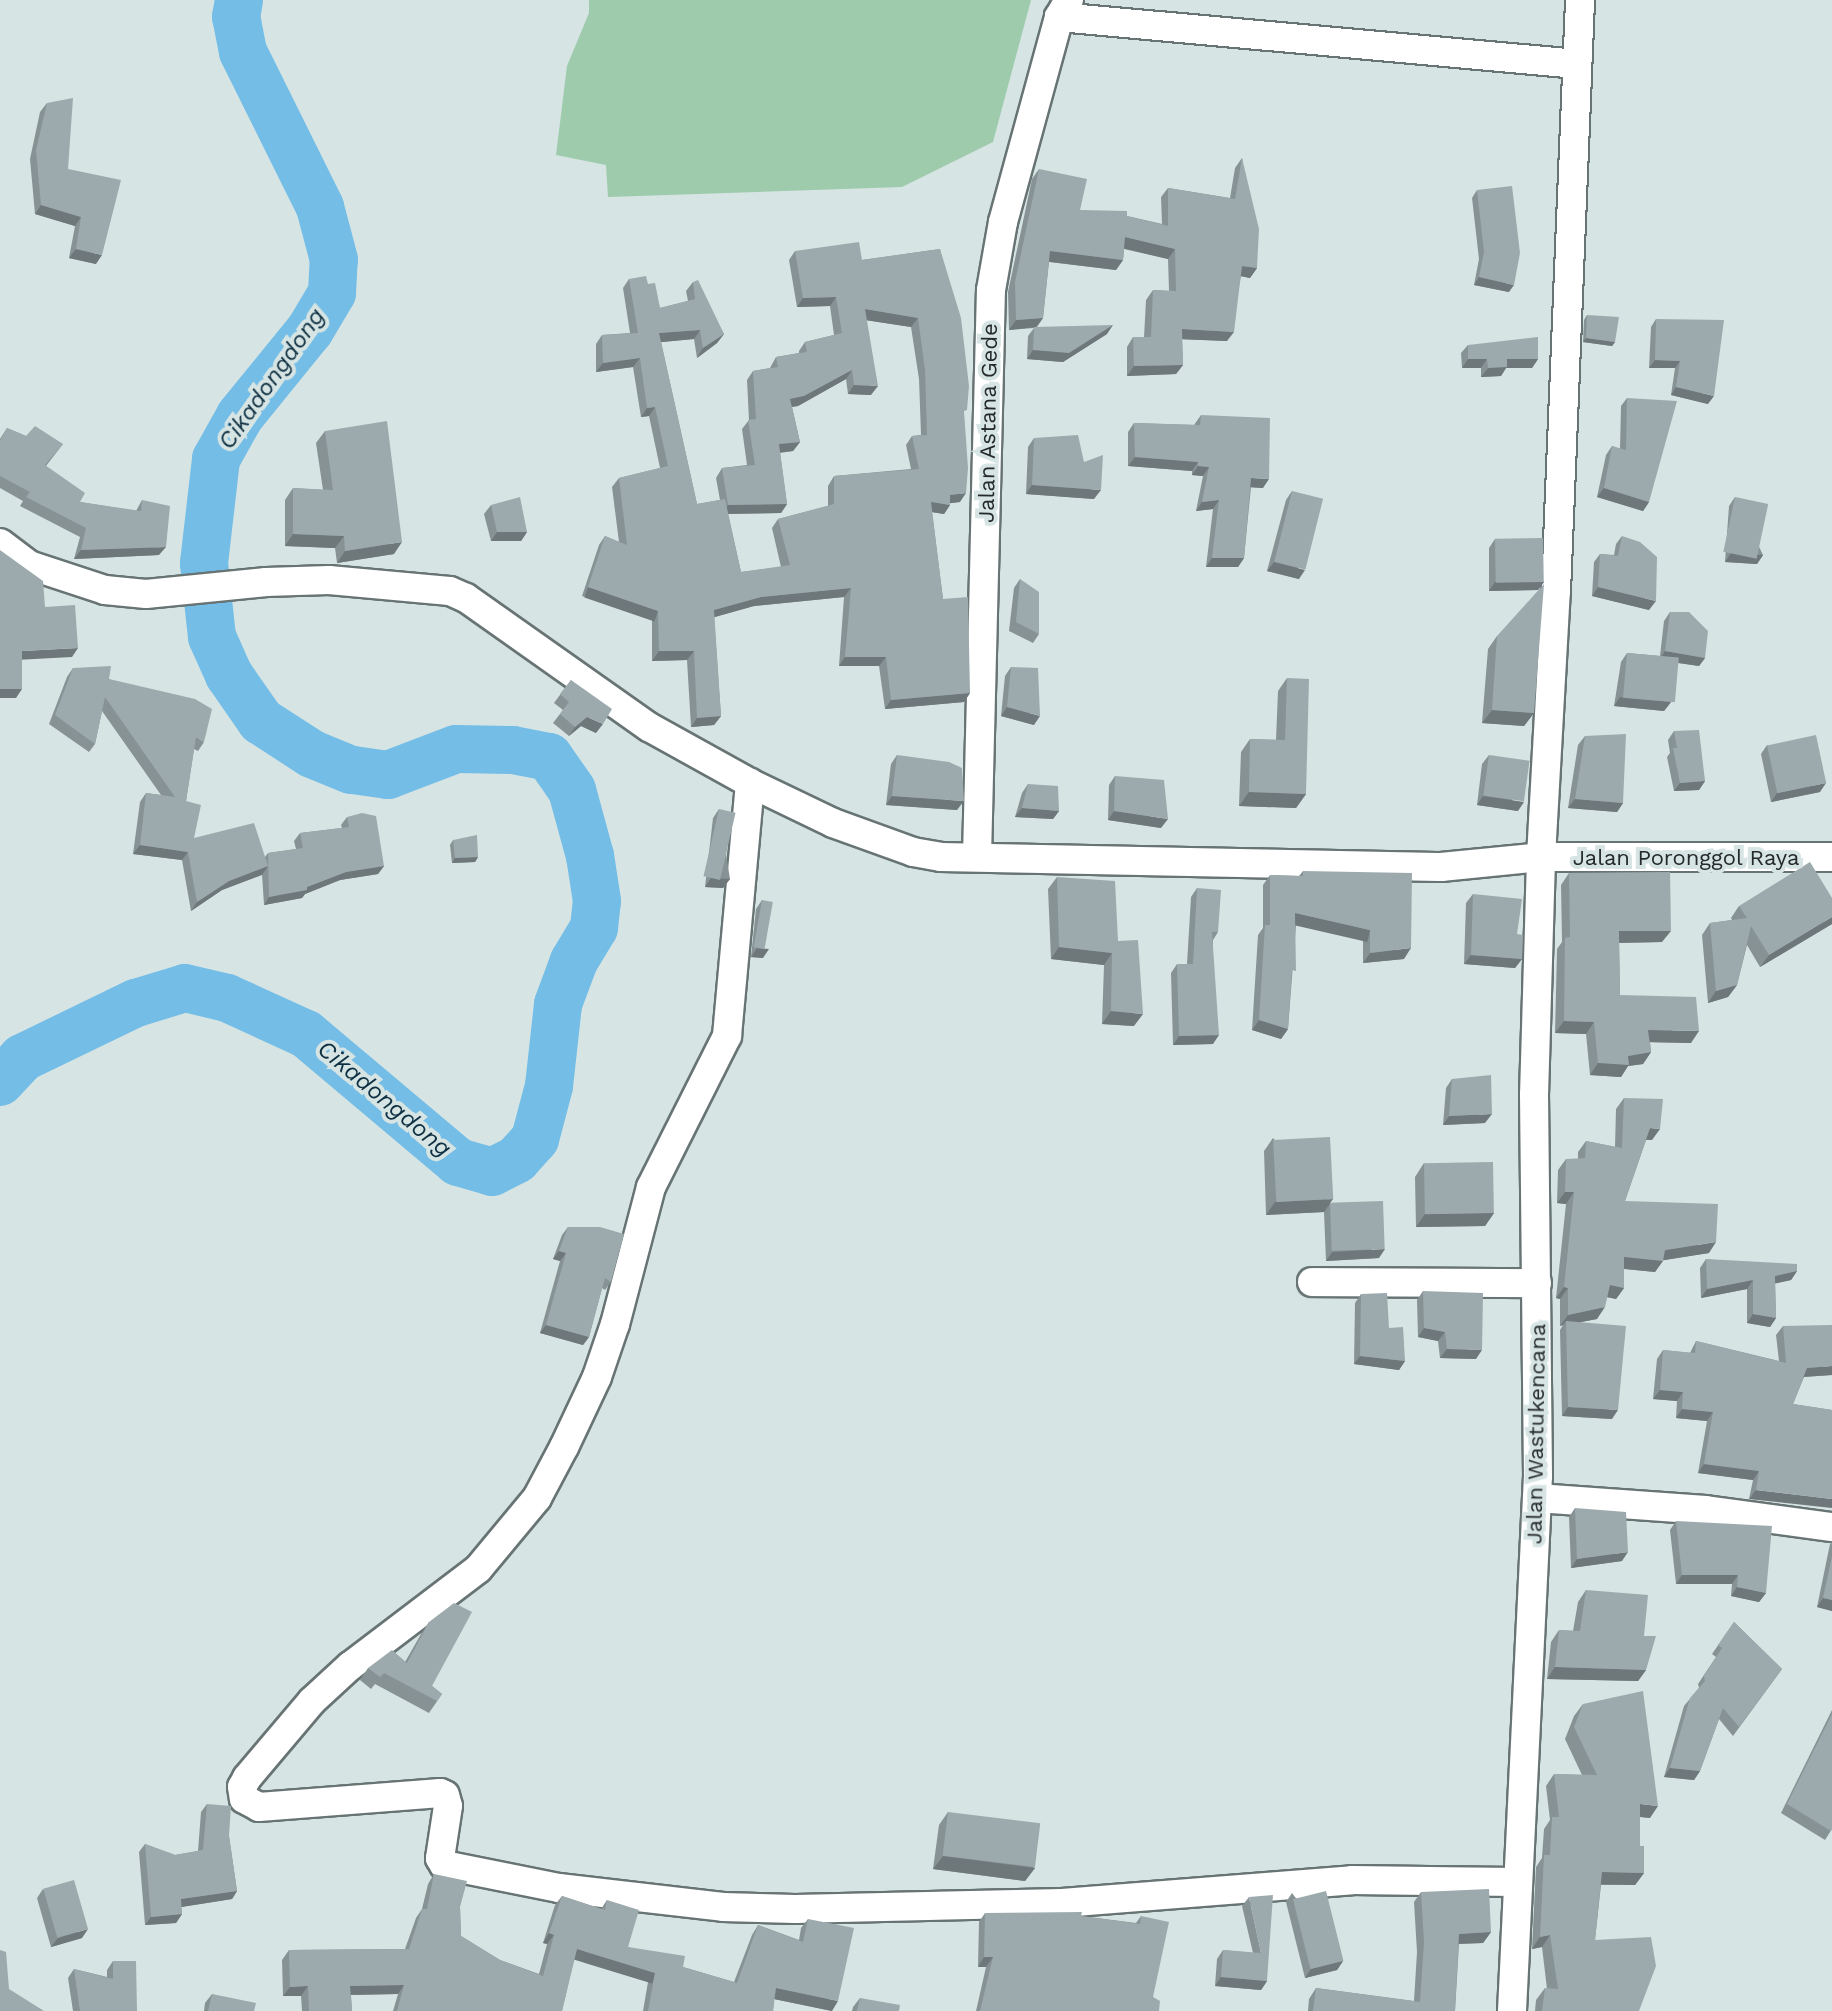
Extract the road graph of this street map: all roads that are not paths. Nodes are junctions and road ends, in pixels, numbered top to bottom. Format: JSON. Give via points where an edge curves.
{"nodes":[{"id":1,"x":1580,"y":0,"type":"edge"},
{"id":2,"x":1064,"y":8,"type":"edge"},
{"id":3,"x":1577,"y":64,"type":"junction"},
{"id":4,"x":0,"y":543,"type":"edge"},
{"id":5,"x":750,"y":783,"type":"junction"},
{"id":6,"x":977,"y":857,"type":"junction"},
{"id":7,"x":1541,"y":857,"type":"junction"},
{"id":8,"x":1832,"y":857,"type":"edge"},
{"id":9,"x":1312,"y":1282,"type":"dead end"},
{"id":10,"x":1537,"y":1283,"type":"junction"},
{"id":11,"x":1537,"y":1498,"type":"junction"},
{"id":12,"x":1832,"y":1527,"type":"edge"},
{"id":13,"x":1518,"y":1882,"type":"junction"},
{"id":14,"x":1512,"y":2011,"type":"edge"}],
"edges":[{"from":1,"to":3,"type":"street","name":"Jalan Wastukencana"},
{"from":2,"to":3,"type":"street"},
{"from":2,"to":6,"type":"street","name":"Jalan Astana Gede","via":[[1000,233],[991,290]]},
{"from":3,"to":7,"type":"street","name":"Jalan Wastukencana"},
{"from":4,"to":5,"type":"street","name":"Jalan Poronggol Raya","via":[[29,565],[105,590],[146,594],[329,580],[450,591],[649,727]]},
{"from":5,"to":6,"type":"street","name":"Jalan Poronggol Raya","via":[[876,840],[913,852]]},
{"from":5,"to":13,"type":"street","via":[[727,1036],[651,1187],[615,1324],[564,1447],[537,1498],[478,1569],[312,1701],[247,1778],[244,1799],[259,1807],[440,1793],[448,1806],[440,1858],[444,1865],[559,1888],[723,1907],[1062,1903],[1330,1880]]},
{"from":6,"to":7,"type":"street","name":"Jalan Poronggol Raya","via":[[1441,867]]},
{"from":7,"to":8,"type":"street","name":"Jalan Poronggol Raya"},
{"from":7,"to":10,"type":"street","name":"Jalan Wastukencana","via":[[1534,1095]]},
{"from":9,"to":10,"type":"street"},
{"from":10,"to":11,"type":"street","name":"Jalan Wastukencana"},
{"from":11,"to":12,"type":"street","via":[[1706,1510]]},
{"from":11,"to":13,"type":"street","name":"Jalan Wastukencana"},
{"from":13,"to":14,"type":"street","name":"Jalan Wastukencana"}]}
